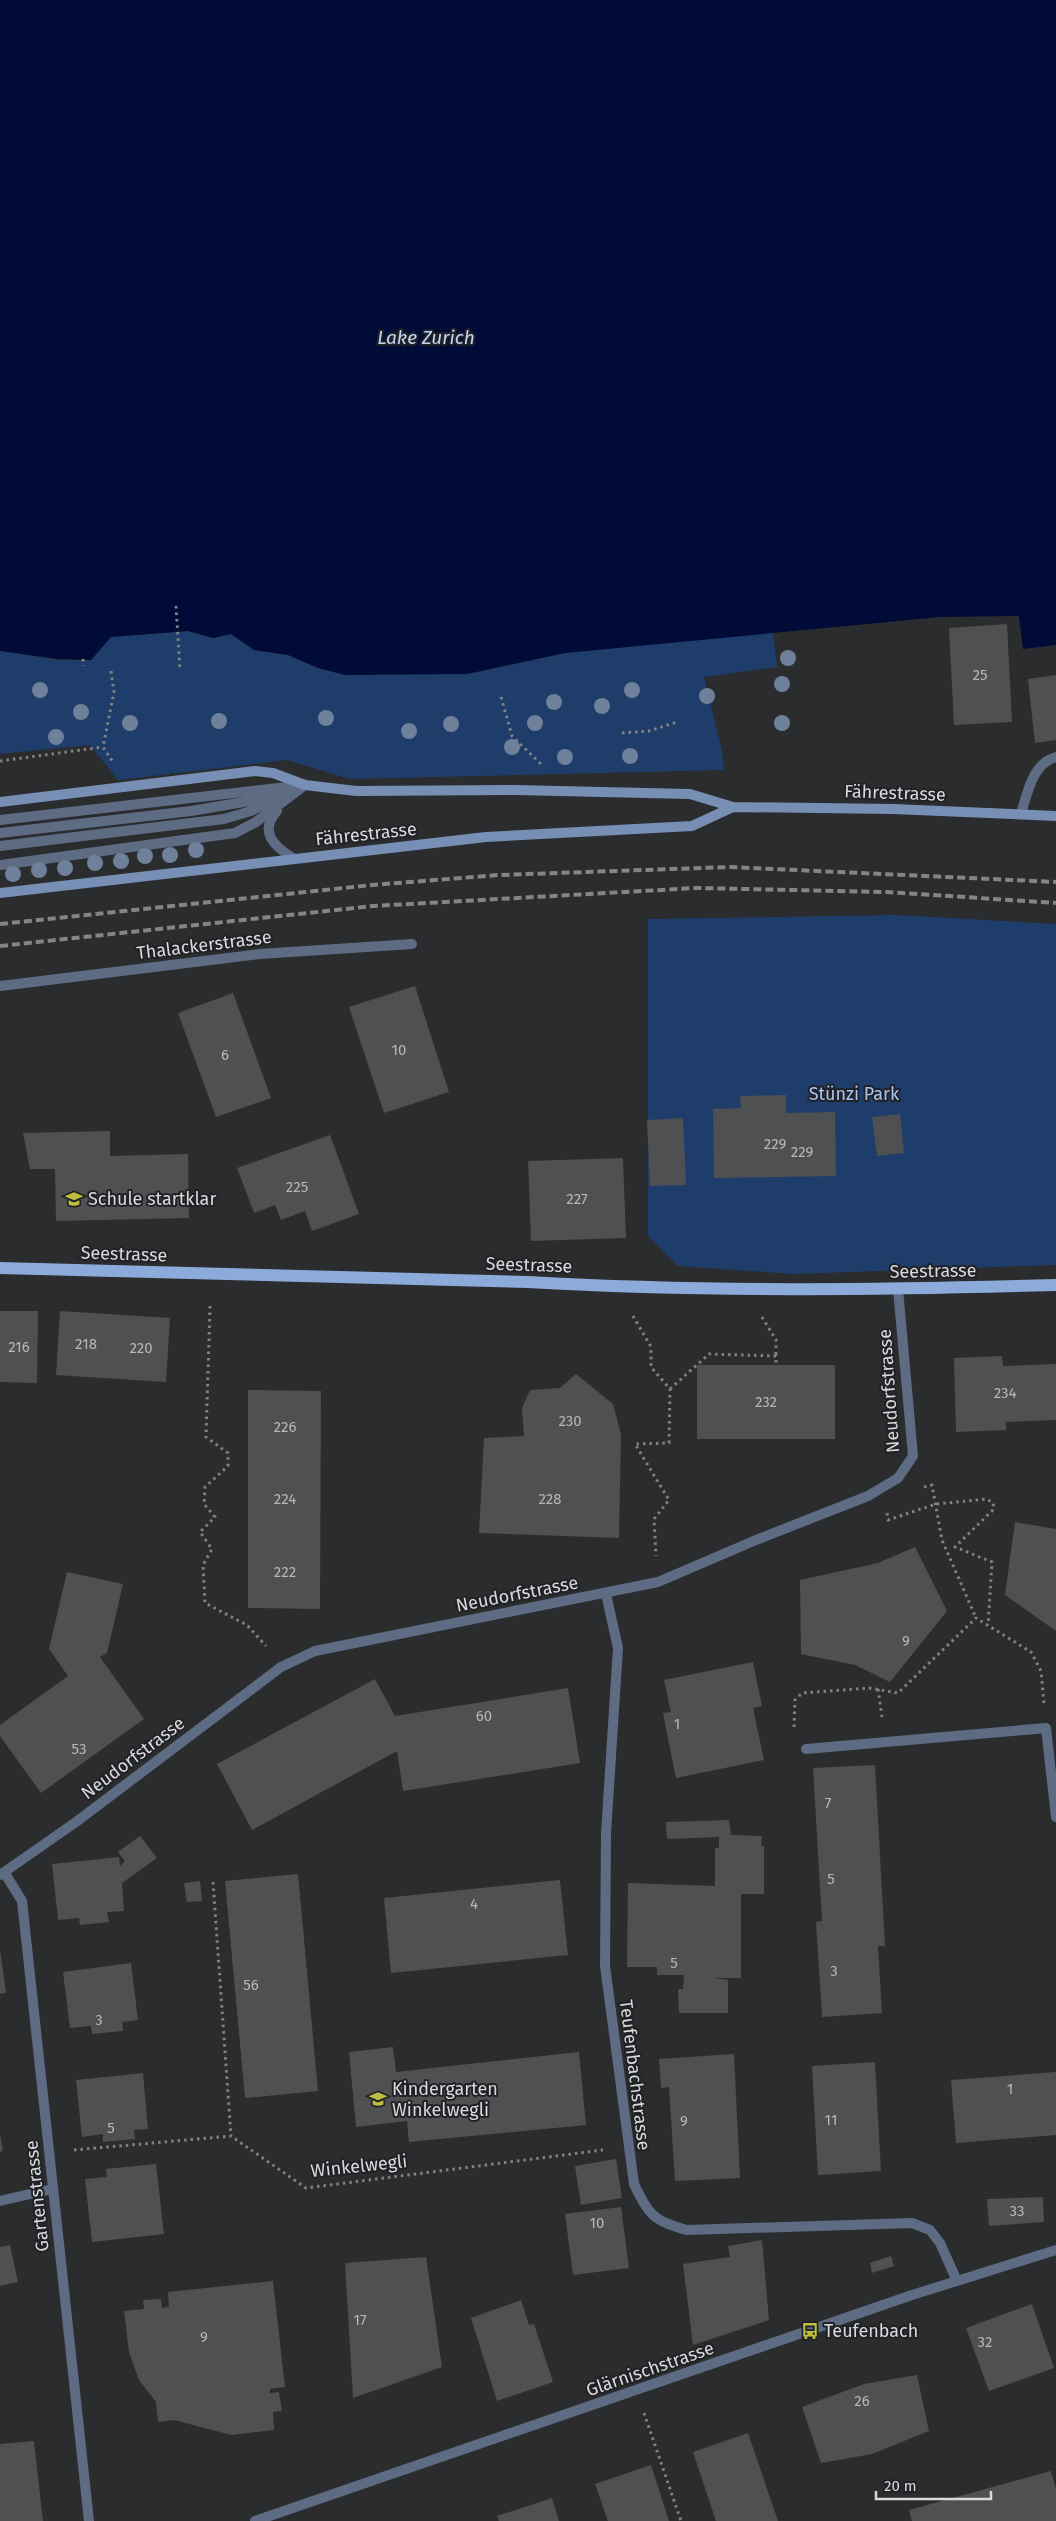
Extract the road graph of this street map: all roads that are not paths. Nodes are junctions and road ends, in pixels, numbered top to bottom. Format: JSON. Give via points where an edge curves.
{"nodes":[{"id":1,"x":1056,"y":757,"type":"edge"},
{"id":2,"x":305,"y":785,"type":"junction"},
{"id":3,"x":0,"y":802,"type":"edge"},
{"id":4,"x":733,"y":807,"type":"junction"},
{"id":5,"x":1021,"y":814,"type":"junction"},
{"id":6,"x":1056,"y":816,"type":"edge"},
{"id":7,"x":0,"y":820,"type":"edge"},
{"id":8,"x":0,"y":833,"type":"edge"},
{"id":9,"x":0,"y":846,"type":"edge"},
{"id":10,"x":293,"y":858,"type":"junction"},
{"id":11,"x":0,"y":864,"type":"edge"},
{"id":12,"x":0,"y":893,"type":"edge"},
{"id":13,"x":412,"y":944,"type":"dead end"},
{"id":14,"x":0,"y":986,"type":"edge"},
{"id":15,"x":0,"y":1268,"type":"edge"},
{"id":16,"x":1056,"y":1285,"type":"edge"},
{"id":17,"x":898,"y":1289,"type":"junction"},
{"id":18,"x":606,"y":1594,"type":"junction"},
{"id":19,"x":806,"y":1749,"type":"dead end"},
{"id":20,"x":1056,"y":1817,"type":"edge"},
{"id":21,"x":2,"y":1874,"type":"edge"},
{"id":22,"x":52,"y":2189,"type":"junction"},
{"id":23,"x":0,"y":2201,"type":"edge"},
{"id":24,"x":1056,"y":2250,"type":"edge"},
{"id":25,"x":956,"y":2281,"type":"junction"},
{"id":26,"x":89,"y":2521,"type":"edge"},
{"id":27,"x":254,"y":2521,"type":"edge"}],
"edges":[{"from":1,"to":5,"type":"street","via":[[1041,766],[1031,782]]},
{"from":2,"to":3,"type":"street","name":"Fährestrasse","via":[[273,773],[255,771]]},
{"from":2,"to":4,"type":"street","name":"Fährestrasse","via":[[356,791],[690,794]]},
{"from":2,"to":7,"type":"street"},
{"from":2,"to":8,"type":"street","via":[[224,806]]},
{"from":2,"to":9,"type":"street","via":[[251,811],[224,819]]},
{"from":2,"to":10,"type":"street","via":[[270,818],[272,843]]},
{"from":2,"to":11,"type":"street","via":[[256,822],[235,833]]},
{"from":4,"to":5,"type":"street","name":"Fährestrasse"},
{"from":4,"to":10,"type":"street","name":"Fährestrasse","via":[[692,826],[486,837]]},
{"from":5,"to":6,"type":"street","name":"Fährestrasse"},
{"from":10,"to":12,"type":"street","name":"Fährestrasse"},
{"from":13,"to":14,"type":"street","name":"Thalackerstrasse","via":[[260,954]]},
{"from":15,"to":17,"type":"main road","name":"Seestrasse","via":[[600,1286]]},
{"from":16,"to":17,"type":"main road","name":"Seestrasse"},
{"from":17,"to":18,"type":"street","name":"Neudorfstrasse","via":[[913,1456],[898,1478],[868,1496],[658,1582]]},
{"from":18,"to":21,"type":"street","name":"Neudorfstrasse","via":[[315,1651],[281,1667]]},
{"from":18,"to":25,"type":"street","name":"Teufenbachstrasse","via":[[618,1648],[606,1833],[604,1966],[634,2184],[645,2208],[662,2223],[687,2230],[912,2223],[930,2230],[940,2243]]},
{"from":19,"to":20,"type":"street","via":[[1046,1728]]},
{"from":21,"to":22,"type":"street","name":"Gartenstrasse","via":[[22,1901]]},
{"from":22,"to":23,"type":"street"},
{"from":22,"to":26,"type":"street","name":"Gartenstrasse"},
{"from":24,"to":25,"type":"street","name":"Glärnischstrasse"},
{"from":25,"to":27,"type":"street","name":"Glärnischstrasse"}]}
